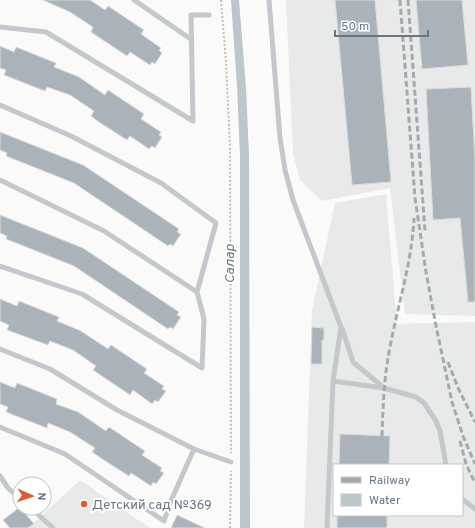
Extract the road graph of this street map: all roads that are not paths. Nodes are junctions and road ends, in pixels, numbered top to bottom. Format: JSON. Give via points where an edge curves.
{"nodes":[{"id":1,"x":134,"y":0,"type":"edge"},
{"id":2,"x":269,"y":0,"type":"edge"},
{"id":3,"x":209,"y":15,"type":"dead end"},
{"id":4,"x":0,"y":28,"type":"edge"},
{"id":5,"x":192,"y":40,"type":"junction"},
{"id":6,"x":0,"y":105,"type":"edge"},
{"id":7,"x":0,"y":180,"type":"edge"},
{"id":8,"x":0,"y":266,"type":"edge"},
{"id":9,"x":197,"y":292,"type":"junction"},
{"id":10,"x":342,"y":327,"type":"junction"},
{"id":11,"x":0,"y":349,"type":"edge"},
{"id":12,"x":333,"y":381,"type":"junction"},
{"id":13,"x":384,"y":388,"type":"junction"},
{"id":14,"x":0,"y":427,"type":"edge"},
{"id":15,"x":194,"y":449,"type":"junction"},
{"id":16,"x":231,"y":462,"type":"road end"},
{"id":17,"x":446,"y":464,"type":"edge"},
{"id":18,"x":0,"y":476,"type":"edge"},
{"id":19,"x":12,"y":492,"type":"edge"},
{"id":20,"x":463,"y":500,"type":"edge"},
{"id":21,"x":475,"y":508,"type":"edge"},
{"id":22,"x":40,"y":516,"type":"edge"},
{"id":23,"x":54,"y":528,"type":"edge"},
{"id":24,"x":327,"y":528,"type":"edge"}],
"edges":[{"from":1,"to":5,"type":"lane"},
{"from":2,"to":10,"type":"lane","via":[[285,170],[293,200]]},
{"from":3,"to":5,"type":"lane","via":[[191,15]]},
{"from":4,"to":5,"type":"lane","via":[[46,32],[193,121]]},
{"from":6,"to":9,"type":"lane","via":[[71,136],[160,183],[216,223]]},
{"from":7,"to":9,"type":"lane","via":[[104,231]]},
{"from":8,"to":9,"type":"lane","via":[[82,294],[202,368],[204,319]]},
{"from":10,"to":12,"type":"lane"},
{"from":10,"to":13,"type":"lane","via":[[353,362]]},
{"from":11,"to":15,"type":"lane","via":[[50,369],[117,410]]},
{"from":12,"to":13,"type":"lane"},
{"from":12,"to":24,"type":"lane"},
{"from":13,"to":17,"type":"lane","via":[[416,396],[428,407],[440,431]]},
{"from":14,"to":15,"type":"lane","via":[[65,454],[164,521]]},
{"from":15,"to":16,"type":"lane"},
{"from":18,"to":19,"type":"lane"},
{"from":20,"to":21,"type":"lane"},
{"from":22,"to":23,"type":"lane"}]}
